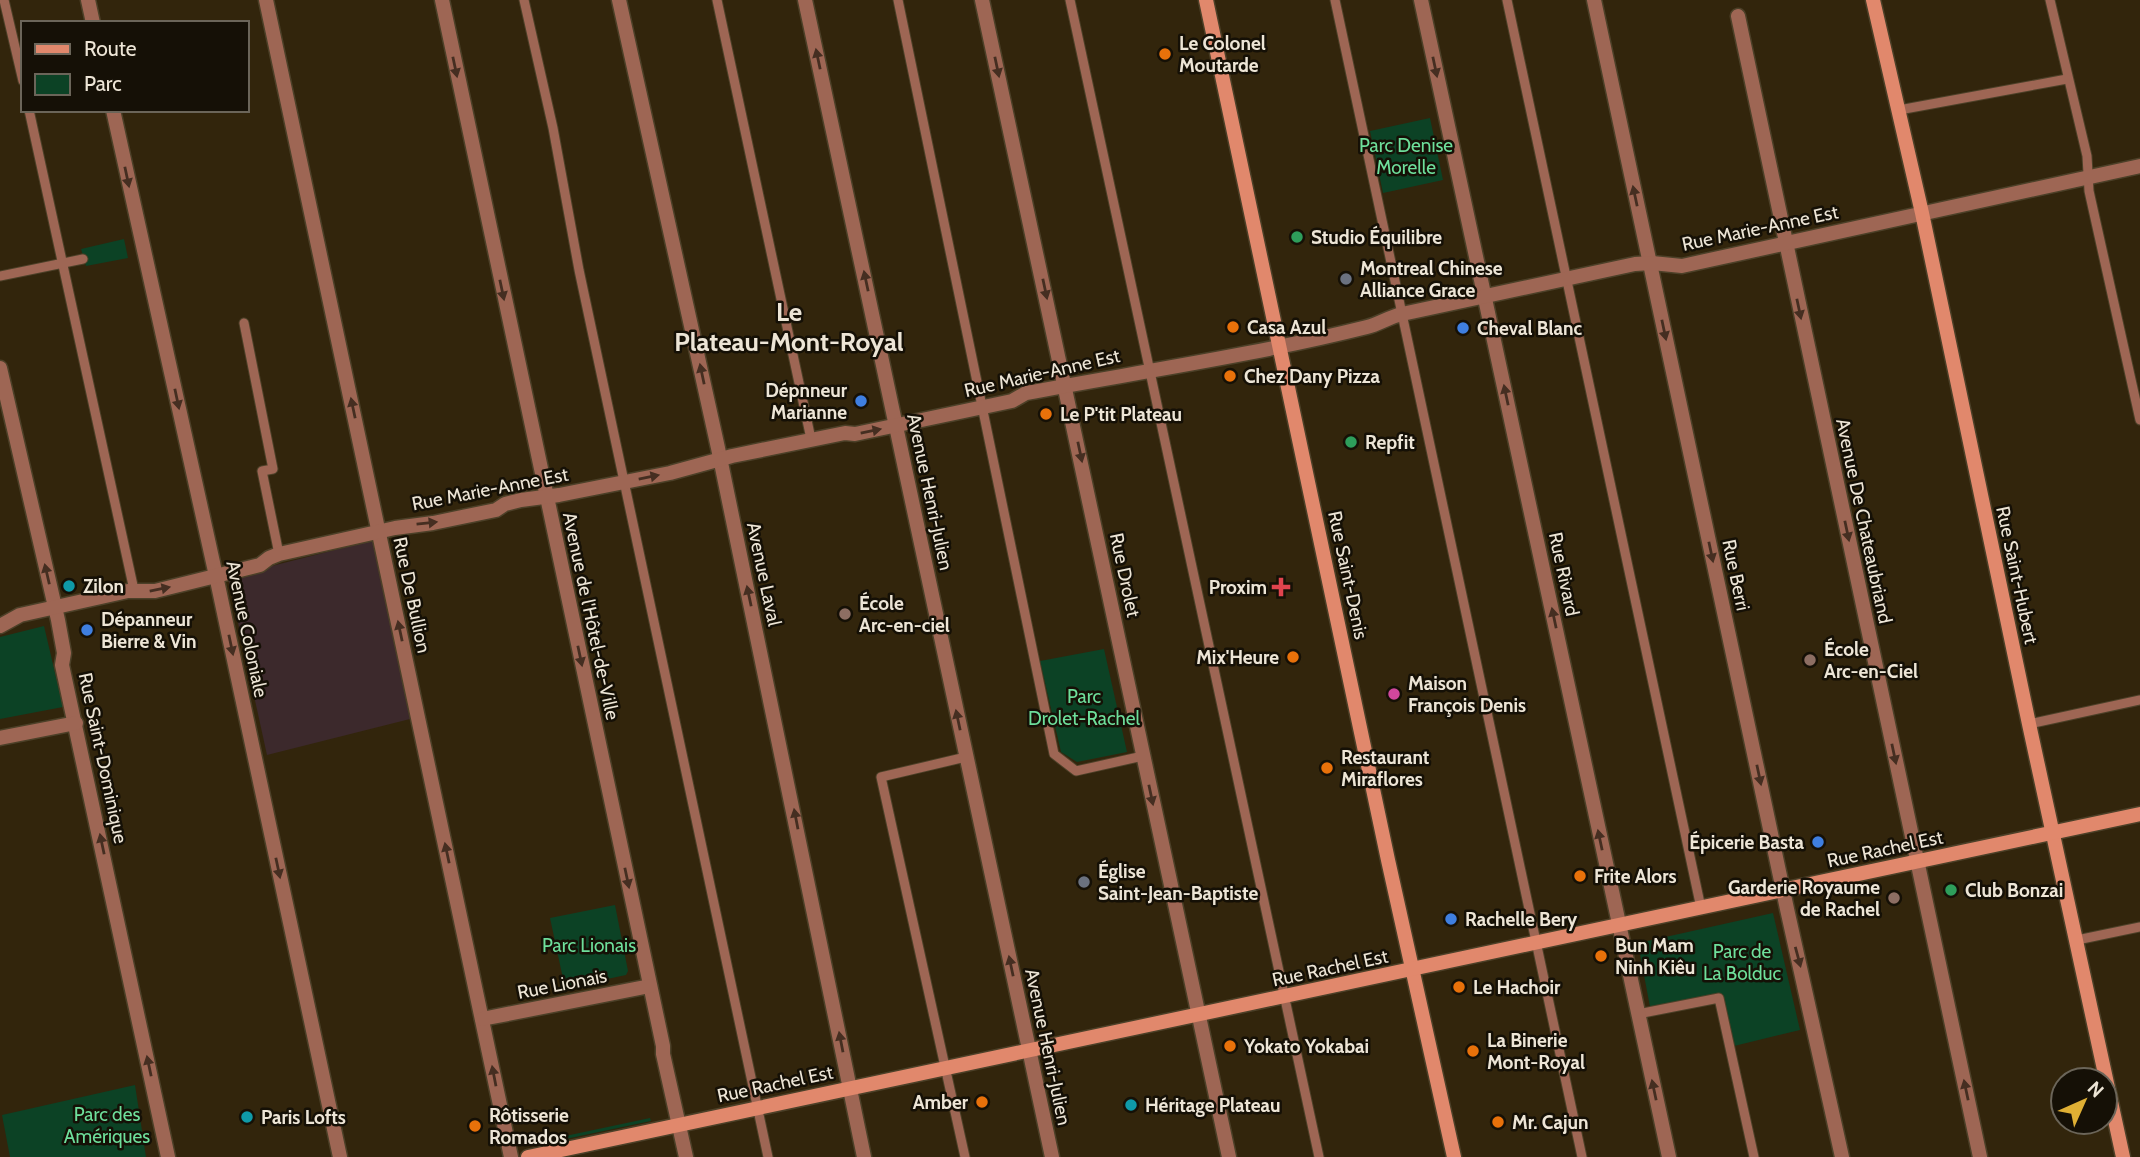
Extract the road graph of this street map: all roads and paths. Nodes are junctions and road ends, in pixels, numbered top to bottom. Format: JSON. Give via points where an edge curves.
{"nodes":[{"id":1,"x":4,"y":0,"type":"edge"},
{"id":2,"x":88,"y":0,"type":"edge"},
{"id":3,"x":266,"y":0,"type":"edge"},
{"id":4,"x":442,"y":0,"type":"edge"},
{"id":5,"x":524,"y":0,"type":"edge"},
{"id":6,"x":619,"y":0,"type":"edge"},
{"id":7,"x":717,"y":0,"type":"edge"},
{"id":8,"x":805,"y":0,"type":"edge"},
{"id":9,"x":898,"y":0,"type":"edge"},
{"id":10,"x":982,"y":0,"type":"edge"},
{"id":11,"x":1070,"y":0,"type":"edge"},
{"id":12,"x":1206,"y":0,"type":"edge"},
{"id":13,"x":1335,"y":0,"type":"edge"},
{"id":14,"x":1421,"y":0,"type":"edge"},
{"id":15,"x":1507,"y":0,"type":"edge"},
{"id":16,"x":1594,"y":0,"type":"edge"},
{"id":17,"x":1873,"y":0,"type":"edge"},
{"id":18,"x":2050,"y":0,"type":"edge"},
{"id":19,"x":1738,"y":16,"type":"dead end"},
{"id":20,"x":93,"y":21,"type":"edge"},
{"id":21,"x":21,"y":72,"type":"edge"},
{"id":22,"x":2067,"y":79,"type":"junction"},
{"id":23,"x":1899,"y":110,"type":"junction"},
{"id":24,"x":29,"y":112,"type":"edge"},
{"id":25,"x":113,"y":112,"type":"edge"},
{"id":26,"x":2140,"y":166,"type":"edge"},
{"id":27,"x":2088,"y":179,"type":"junction"},
{"id":28,"x":1922,"y":213,"type":"junction"},
{"id":29,"x":1785,"y":242,"type":"junction"},
{"id":30,"x":83,"y":258,"type":"dead end"},
{"id":31,"x":1650,"y":263,"type":"junction"},
{"id":32,"x":63,"y":264,"type":"junction"},
{"id":33,"x":0,"y":276,"type":"edge"},
{"id":34,"x":1567,"y":280,"type":"junction"},
{"id":35,"x":1484,"y":296,"type":"junction"},
{"id":36,"x":1402,"y":314,"type":"junction"},
{"id":37,"x":244,"y":323,"type":"dead end"},
{"id":38,"x":1279,"y":345,"type":"junction"},
{"id":39,"x":0,"y":368,"type":"edge"},
{"id":40,"x":1150,"y":369,"type":"junction"},
{"id":41,"x":1066,"y":386,"type":"junction"},
{"id":42,"x":981,"y":408,"type":"junction"},
{"id":43,"x":2140,"y":421,"type":"edge"},
{"id":44,"x":897,"y":426,"type":"junction"},
{"id":45,"x":811,"y":439,"type":"junction"},
{"id":46,"x":720,"y":458,"type":"junction"},
{"id":47,"x":625,"y":482,"type":"junction"},
{"id":48,"x":546,"y":497,"type":"junction"},
{"id":49,"x":379,"y":531,"type":"junction"},
{"id":50,"x":279,"y":554,"type":"junction"},
{"id":51,"x":215,"y":576,"type":"junction"},
{"id":52,"x":134,"y":590,"type":"junction"},
{"id":53,"x":55,"y":609,"type":"junction"},
{"id":54,"x":0,"y":626,"type":"edge"},
{"id":55,"x":2140,"y":700,"type":"edge"},
{"id":56,"x":76,"y":723,"type":"junction"},
{"id":57,"x":2029,"y":724,"type":"junction"},
{"id":58,"x":0,"y":738,"type":"edge"},
{"id":59,"x":1143,"y":756,"type":"junction"},
{"id":60,"x":966,"y":757,"type":"junction"},
{"id":61,"x":2140,"y":814,"type":"edge"},
{"id":62,"x":2053,"y":832,"type":"junction"},
{"id":63,"x":1918,"y":861,"type":"junction"},
{"id":64,"x":1783,"y":890,"type":"junction"},
{"id":65,"x":1701,"y":908,"type":"junction"},
{"id":66,"x":1619,"y":925,"type":"junction"},
{"id":67,"x":2140,"y":927,"type":"edge"},
{"id":68,"x":2077,"y":940,"type":"junction"},
{"id":69,"x":1536,"y":942,"type":"junction"},
{"id":70,"x":1413,"y":970,"type":"junction"},
{"id":71,"x":650,"y":986,"type":"junction"},
{"id":72,"x":1284,"y":998,"type":"junction"},
{"id":73,"x":1638,"y":1014,"type":"junction"},
{"id":74,"x":1198,"y":1015,"type":"junction"},
{"id":75,"x":482,"y":1019,"type":"junction"},
{"id":76,"x":1030,"y":1051,"type":"junction"},
{"id":77,"x":945,"y":1069,"type":"junction"},
{"id":78,"x":850,"y":1088,"type":"junction"},
{"id":79,"x":758,"y":1108,"type":"junction"},
{"id":80,"x":679,"y":1125,"type":"junction"},
{"id":81,"x":168,"y":1157,"type":"edge"},
{"id":82,"x":340,"y":1157,"type":"edge"},
{"id":83,"x":510,"y":1157,"type":"edge"},
{"id":84,"x":528,"y":1157,"type":"edge"},
{"id":85,"x":686,"y":1157,"type":"edge"},
{"id":86,"x":768,"y":1157,"type":"edge"},
{"id":87,"x":864,"y":1157,"type":"edge"},
{"id":88,"x":965,"y":1157,"type":"edge"},
{"id":89,"x":1052,"y":1157,"type":"edge"},
{"id":90,"x":1229,"y":1157,"type":"edge"},
{"id":91,"x":1319,"y":1157,"type":"edge"},
{"id":92,"x":1454,"y":1157,"type":"edge"},
{"id":93,"x":1582,"y":1157,"type":"edge"},
{"id":94,"x":1668,"y":1157,"type":"edge"},
{"id":95,"x":1754,"y":1157,"type":"edge"},
{"id":96,"x":1842,"y":1157,"type":"edge"},
{"id":97,"x":1980,"y":1157,"type":"edge"},
{"id":98,"x":2123,"y":1157,"type":"edge"}],
"edges":[{"from":1,"to":21,"type":"lane"},
{"from":2,"to":20,"type":"street"},
{"from":49,"to":3,"type":"street","name":"Rue De Bullion","one_way":true},
{"from":4,"to":48,"type":"street","name":"Avenue de l'Hôtel-de-Ville","one_way":true},
{"from":5,"to":47,"type":"lane"},
{"from":46,"to":6,"type":"street","name":"Avenue Laval","one_way":true},
{"from":7,"to":45,"type":"lane"},
{"from":44,"to":8,"type":"street","name":"Avenue Henri-Julien","one_way":true},
{"from":9,"to":42,"type":"lane"},
{"from":10,"to":41,"type":"street","name":"Rue Drolet","one_way":true},
{"from":11,"to":40,"type":"lane"},
{"from":12,"to":38,"type":"main road","name":"Rue Saint-Denis"},
{"from":13,"to":36,"type":"lane"},
{"from":14,"to":35,"type":"street","name":"Rue Rivard","one_way":true},
{"from":15,"to":34,"type":"lane"},
{"from":31,"to":16,"type":"street","name":"Rue Berri","one_way":true},
{"from":17,"to":23,"type":"main road","name":"Rue Saint-Hubert"},
{"from":18,"to":22,"type":"lane"},
{"from":19,"to":29,"type":"street","name":"Avenue De Chateaubriand"},
{"from":22,"to":23,"type":"lane"},
{"from":22,"to":27,"type":"lane","via":[[2087,156]]},
{"from":23,"to":28,"type":"main road","name":"Rue Saint-Hubert"},
{"from":24,"to":32,"type":"lane"},
{"from":25,"to":51,"type":"street","name":"Avenue Coloniale","one_way":true},
{"from":26,"to":27,"type":"street","name":"Rue Marie-Anne Est"},
{"from":27,"to":28,"type":"street","name":"Rue Marie-Anne Est"},
{"from":27,"to":43,"type":"lane"},
{"from":28,"to":29,"type":"street","name":"Rue Marie-Anne Est"},
{"from":28,"to":57,"type":"main road","name":"Rue Saint-Hubert"},
{"from":29,"to":31,"type":"street","name":"Rue Marie-Anne Est","via":[[1682,266]]},
{"from":29,"to":63,"type":"street","name":"Avenue De Chateaubriand","one_way":true},
{"from":30,"to":32,"type":"lane"},
{"from":31,"to":34,"type":"street","name":"Rue Marie-Anne Est"},
{"from":31,"to":64,"type":"street","name":"Rue Berri","one_way":true},
{"from":32,"to":33,"type":"lane"},
{"from":32,"to":52,"type":"lane"},
{"from":34,"to":35,"type":"street","name":"Rue Marie-Anne Est"},
{"from":34,"to":65,"type":"lane"},
{"from":35,"to":36,"type":"street","name":"Rue Marie-Anne Est"},
{"from":66,"to":35,"type":"street","name":"Rue Rivard","one_way":true},
{"from":36,"to":38,"type":"street","name":"Rue Marie-Anne Est","via":[[1371,326]]},
{"from":36,"to":69,"type":"lane"},
{"from":37,"to":50,"type":"lane","via":[[273,469],[262,471]]},
{"from":38,"to":40,"type":"street","name":"Rue Marie-Anne Est","via":[[1198,364]]},
{"from":38,"to":70,"type":"main road","name":"Rue Saint-Denis"},
{"from":53,"to":39,"type":"street","name":"Rue Saint-Dominique","one_way":true},
{"from":40,"to":41,"type":"street","name":"Rue Marie-Anne Est"},
{"from":40,"to":72,"type":"lane"},
{"from":41,"to":42,"type":"street","name":"Rue Marie-Anne Est"},
{"from":41,"to":59,"type":"street","name":"Rue Drolet","one_way":true},
{"from":42,"to":44,"type":"street","name":"Rue Marie-Anne Est"},
{"from":42,"to":59,"type":"lane","via":[[1054,754],[1076,771]]},
{"from":45,"to":44,"type":"street","name":"Rue Marie-Anne Est","one_way":true},
{"from":60,"to":44,"type":"street","name":"Avenue Henri-Julien","one_way":true},
{"from":45,"to":46,"type":"street","name":"Rue Marie-Anne Est"},
{"from":47,"to":46,"type":"street","name":"Rue Marie-Anne Est","one_way":true},
{"from":78,"to":46,"type":"street","name":"Avenue Laval","one_way":true},
{"from":47,"to":48,"type":"street","name":"Rue Marie-Anne Est"},
{"from":47,"to":79,"type":"lane"},
{"from":49,"to":48,"type":"street","name":"Rue Marie-Anne Est","one_way":true},
{"from":48,"to":71,"type":"street","name":"Avenue de l'Hôtel-de-Ville","one_way":true},
{"from":49,"to":50,"type":"street","name":"Rue Marie-Anne Est"},
{"from":75,"to":49,"type":"street","name":"Rue De Bullion","one_way":true},
{"from":50,"to":51,"type":"street","name":"Rue Marie-Anne Est","via":[[260,565]]},
{"from":52,"to":51,"type":"street","name":"Rue Marie-Anne Est","one_way":true,"via":[[155,591]]},
{"from":51,"to":82,"type":"street","name":"Avenue Coloniale","one_way":true},
{"from":52,"to":53,"type":"street","name":"Rue Marie-Anne Est"},
{"from":53,"to":54,"type":"street","name":"Rue Marie-Anne Est","via":[[20,615]]},
{"from":53,"to":56,"type":"street","name":"Rue Saint-Dominique"},
{"from":55,"to":57,"type":"lane"},
{"from":56,"to":58,"type":"street"},
{"from":81,"to":56,"type":"street","name":"Rue Saint-Dominique","one_way":true},
{"from":57,"to":62,"type":"main road","name":"Rue Saint-Hubert"},
{"from":59,"to":74,"type":"street","name":"Rue Drolet","one_way":true},
{"from":76,"to":60,"type":"street","name":"Avenue Henri-Julien","one_way":true},
{"from":60,"to":77,"type":"lane","via":[[881,777]]},
{"from":61,"to":62,"type":"main road","name":"Rue Rachel Est"},
{"from":62,"to":63,"type":"main road","name":"Rue Rachel Est"},
{"from":62,"to":68,"type":"main road","name":"Rue Saint-Hubert"},
{"from":63,"to":64,"type":"main road","name":"Rue Rachel Est"},
{"from":97,"to":63,"type":"street","name":"Avenue De Chateaubriand","one_way":true},
{"from":64,"to":65,"type":"main road","name":"Rue Rachel Est"},
{"from":64,"to":96,"type":"street","name":"Rue Berri","one_way":true},
{"from":65,"to":66,"type":"main road","name":"Rue Rachel Est"},
{"from":66,"to":69,"type":"main road","name":"Rue Rachel Est"},
{"from":66,"to":73,"type":"street","name":"Rue Rivard"},
{"from":67,"to":68,"type":"lane"},
{"from":68,"to":98,"type":"main road","name":"Rue Saint-Hubert"},
{"from":69,"to":70,"type":"main road","name":"Rue Rachel Est"},
{"from":69,"to":93,"type":"lane"},
{"from":70,"to":72,"type":"main road","name":"Rue Rachel Est"},
{"from":70,"to":92,"type":"main road","name":"Rue Saint-Denis"},
{"from":71,"to":75,"type":"street","name":"Rue Lionais"},
{"from":71,"to":80,"type":"street","name":"Avenue de l'Hôtel-de-Ville"},
{"from":72,"to":74,"type":"main road","name":"Rue Rachel Est"},
{"from":72,"to":91,"type":"lane"},
{"from":94,"to":73,"type":"street","name":"Rue Rivard","one_way":true},
{"from":73,"to":95,"type":"lane","via":[[1719,998]]},
{"from":74,"to":76,"type":"main road","name":"Rue Rachel Est"},
{"from":74,"to":90,"type":"street","name":"Rue Drolet"},
{"from":83,"to":75,"type":"street","name":"Rue De Bullion","one_way":true},
{"from":76,"to":77,"type":"main road","name":"Rue Rachel Est"},
{"from":76,"to":89,"type":"street","name":"Avenue Henri-Julien"},
{"from":77,"to":78,"type":"main road","name":"Rue Rachel Est"},
{"from":77,"to":88,"type":"lane"},
{"from":78,"to":79,"type":"main road","name":"Rue Rachel Est"},
{"from":78,"to":87,"type":"street","name":"Avenue Laval"},
{"from":79,"to":80,"type":"main road","name":"Rue Rachel Est"},
{"from":79,"to":86,"type":"lane"},
{"from":80,"to":84,"type":"main road","name":"Rue Rachel Est"},
{"from":80,"to":85,"type":"street","name":"Avenue de l'Hôtel-de-Ville"}]}
